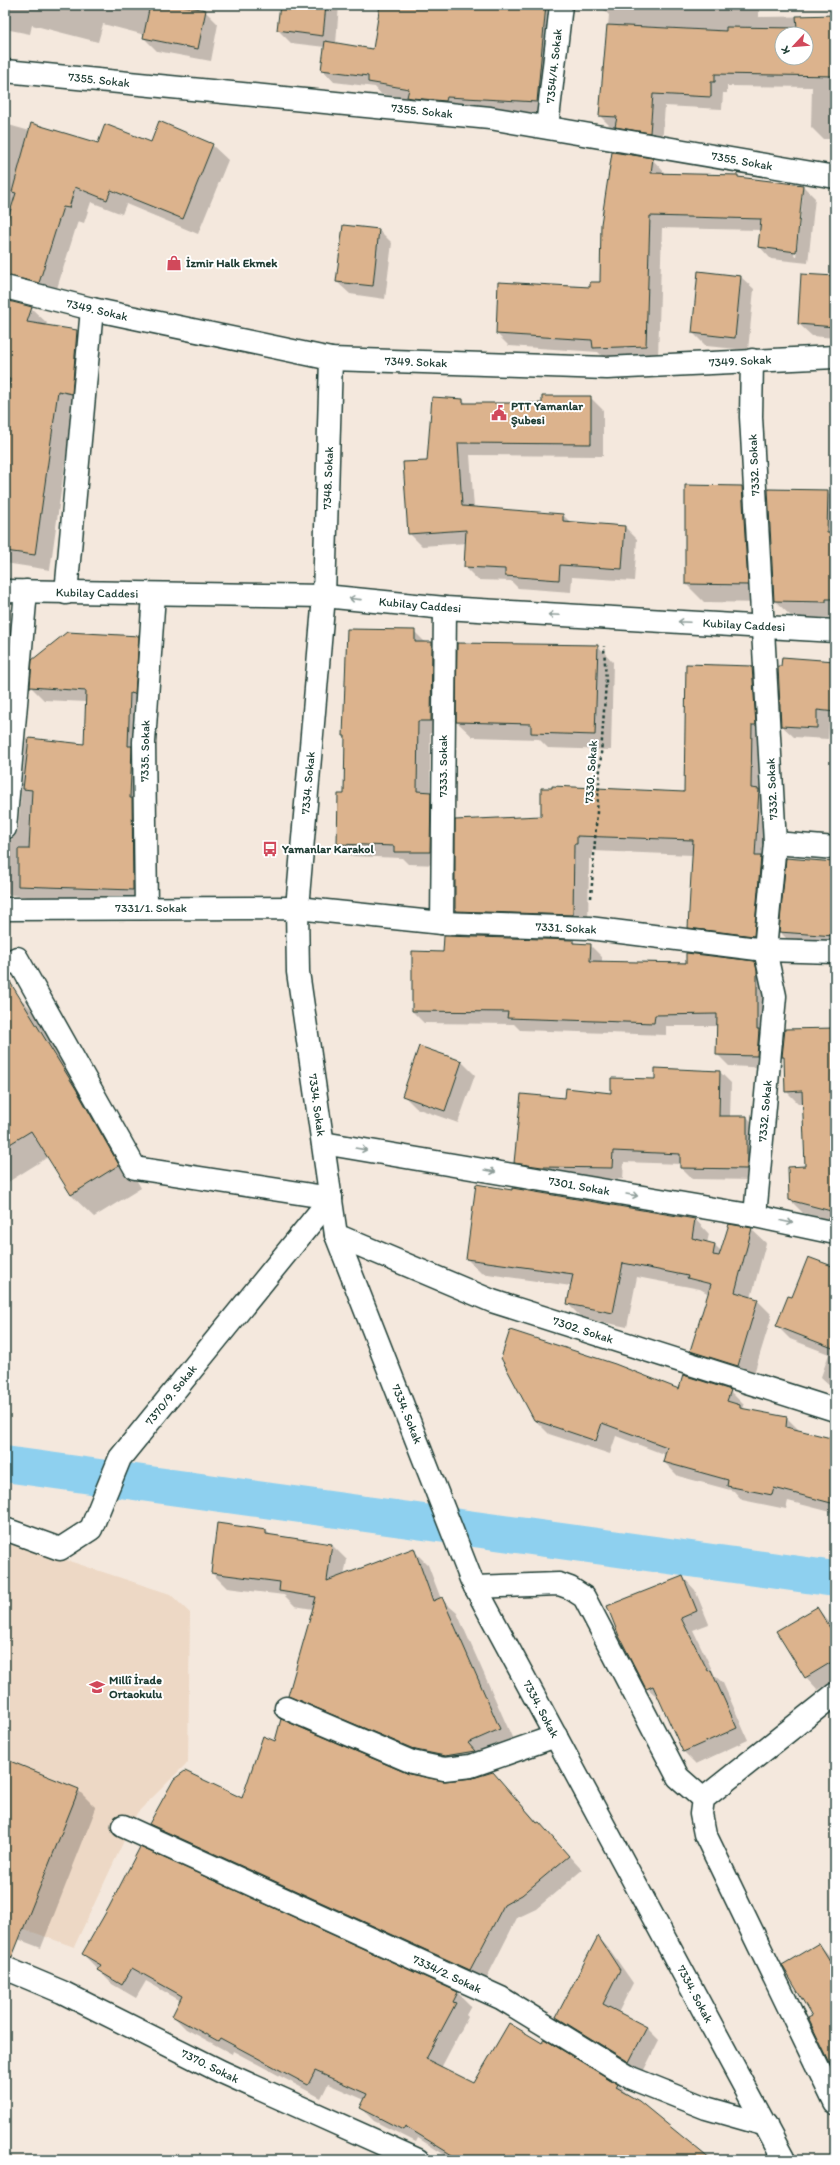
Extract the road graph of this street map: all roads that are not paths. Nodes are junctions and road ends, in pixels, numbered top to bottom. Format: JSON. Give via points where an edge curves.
{"nodes":[{"id":1,"x":561,"y":5,"type":"edge"},
{"id":2,"x":5,"y":71,"type":"edge"},
{"id":3,"x":547,"y":127,"type":"junction"},
{"id":4,"x":835,"y":177,"type":"edge"},
{"id":5,"x":5,"y":287,"type":"edge"},
{"id":6,"x":92,"y":309,"type":"junction"},
{"id":7,"x":835,"y":357,"type":"edge"},
{"id":8,"x":331,"y":359,"type":"junction"},
{"id":9,"x":752,"y":360,"type":"junction"},
{"id":10,"x":5,"y":591,"type":"edge"},
{"id":11,"x":26,"y":591,"type":"junction"},
{"id":12,"x":66,"y":593,"type":"junction"},
{"id":13,"x":154,"y":594,"type":"junction"},
{"id":14,"x":324,"y":596,"type":"junction"},
{"id":15,"x":445,"y":608,"type":"junction"},
{"id":16,"x":763,"y":625,"type":"junction"},
{"id":17,"x":835,"y":631,"type":"edge"},
{"id":18,"x":5,"y":828,"type":"edge"},
{"id":19,"x":775,"y":843,"type":"junction"},
{"id":20,"x":835,"y":848,"type":"edge"},
{"id":21,"x":146,"y":908,"type":"junction"},
{"id":22,"x":297,"y":908,"type":"junction"},
{"id":23,"x":5,"y":909,"type":"edge"},
{"id":24,"x":442,"y":923,"type":"junction"},
{"id":25,"x":765,"y":950,"type":"junction"},
{"id":26,"x":835,"y":952,"type":"edge"},
{"id":27,"x":5,"y":965,"type":"edge"},
{"id":28,"x":323,"y":1142,"type":"junction"},
{"id":29,"x":331,"y":1198,"type":"junction"},
{"id":30,"x":755,"y":1216,"type":"junction"},
{"id":31,"x":835,"y":1233,"type":"edge"},
{"id":32,"x":336,"y":1235,"type":"junction"},
{"id":33,"x":835,"y":1410,"type":"edge"},
{"id":34,"x":5,"y":1530,"type":"edge"},
{"id":35,"x":473,"y":1583,"type":"junction"},
{"id":36,"x":835,"y":1694,"type":"edge"},
{"id":37,"x":286,"y":1708,"type":"dead end"},
{"id":38,"x":556,"y":1736,"type":"junction"},
{"id":39,"x":703,"y":1799,"type":"junction"},
{"id":40,"x":123,"y":1826,"type":"dead end"},
{"id":41,"x":5,"y":1968,"type":"edge"},
{"id":42,"x":835,"y":2103,"type":"edge"},
{"id":43,"x":766,"y":2126,"type":"junction"},
{"id":44,"x":418,"y":2160,"type":"edge"},
{"id":45,"x":784,"y":2160,"type":"edge"}],
"edges":[{"from":1,"to":3,"type":"street","name":"7354/4. Sokak"},
{"from":2,"to":3,"type":"street","name":"7355. Sokak","via":[[490,118]]},
{"from":3,"to":4,"type":"street","name":"7355. Sokak"},
{"from":5,"to":6,"type":"street","name":"7349. Sokak"},
{"from":6,"to":8,"type":"street","name":"7349. Sokak"},
{"from":6,"to":12,"type":"street"},
{"from":7,"to":9,"type":"street","name":"7349. Sokak"},
{"from":8,"to":9,"type":"street","name":"7349. Sokak","via":[[607,368]]},
{"from":8,"to":14,"type":"street","name":"7348. Sokak"},
{"from":9,"to":16,"type":"street","name":"7332. Sokak","via":[[751,417]]},
{"from":10,"to":11,"type":"street","name":"Kubilay Caddesi"},
{"from":11,"to":12,"type":"street","name":"Kubilay Caddesi"},
{"from":11,"to":18,"type":"street"},
{"from":12,"to":13,"type":"street","name":"Kubilay Caddesi"},
{"from":13,"to":14,"type":"street","name":"Kubilay Caddesi"},
{"from":13,"to":21,"type":"street","name":"7335. Sokak","via":[[144,742]]},
{"from":15,"to":14,"type":"street","name":"Kubilay Caddesi","one_way":true},
{"from":14,"to":22,"type":"street","name":"7334. Sokak"},
{"from":16,"to":15,"type":"street","name":"Kubilay Caddesi","one_way":true},
{"from":15,"to":24,"type":"street","name":"7333. Sokak"},
{"from":16,"to":17,"type":"street","name":"Kubilay Caddesi"},
{"from":16,"to":19,"type":"street","name":"7332. Sokak"},
{"from":19,"to":20,"type":"street"},
{"from":19,"to":25,"type":"street","name":"7332. Sokak"},
{"from":21,"to":22,"type":"street","name":"7331/1. Sokak"},
{"from":21,"to":23,"type":"street","name":"7331/1. Sokak"},
{"from":22,"to":24,"type":"street","name":"7331. Sokak"},
{"from":22,"to":28,"type":"street","name":"7334. Sokak","via":[[298,972]]},
{"from":24,"to":25,"type":"street","name":"7331. Sokak","via":[[589,928]]},
{"from":25,"to":26,"type":"street","name":"7331. Sokak"},
{"from":25,"to":30,"type":"street","name":"7332. Sokak","via":[[775,996]]},
{"from":27,"to":29,"type":"street","via":[[17,958],[136,1168]]},
{"from":28,"to":29,"type":"street","name":"7334. Sokak"},
{"from":28,"to":30,"type":"street","name":"7301. Sokak","one_way":true},
{"from":29,"to":32,"type":"street","name":"7334. Sokak"},
{"from":29,"to":34,"type":"street","name":"7370/9. Sokak","via":[[120,1458],[91,1529],[60,1549]]},
{"from":30,"to":31,"type":"street","name":"7301. Sokak","one_way":true},
{"from":32,"to":33,"type":"street","name":"7302. Sokak","via":[[492,1301]]},
{"from":32,"to":35,"type":"street","name":"7334. Sokak"},
{"from":35,"to":38,"type":"street","name":"7334. Sokak"},
{"from":35,"to":39,"type":"street","via":[[559,1584],[584,1597],[678,1778]]},
{"from":36,"to":39,"type":"street"},
{"from":37,"to":38,"type":"street","via":[[412,1762],[444,1769],[471,1766]]},
{"from":38,"to":43,"type":"street","name":"7334. Sokak"},
{"from":39,"to":42,"type":"street","via":[[701,1814],[705,1834]]},
{"from":40,"to":43,"type":"street","name":"7334/2. Sokak","via":[[501,1998],[631,2078],[706,2108]]},
{"from":41,"to":44,"type":"street","name":"7370. Sokak","via":[[62,1992],[222,2072]]},
{"from":43,"to":45,"type":"street","name":"7334. Sokak"}]}
